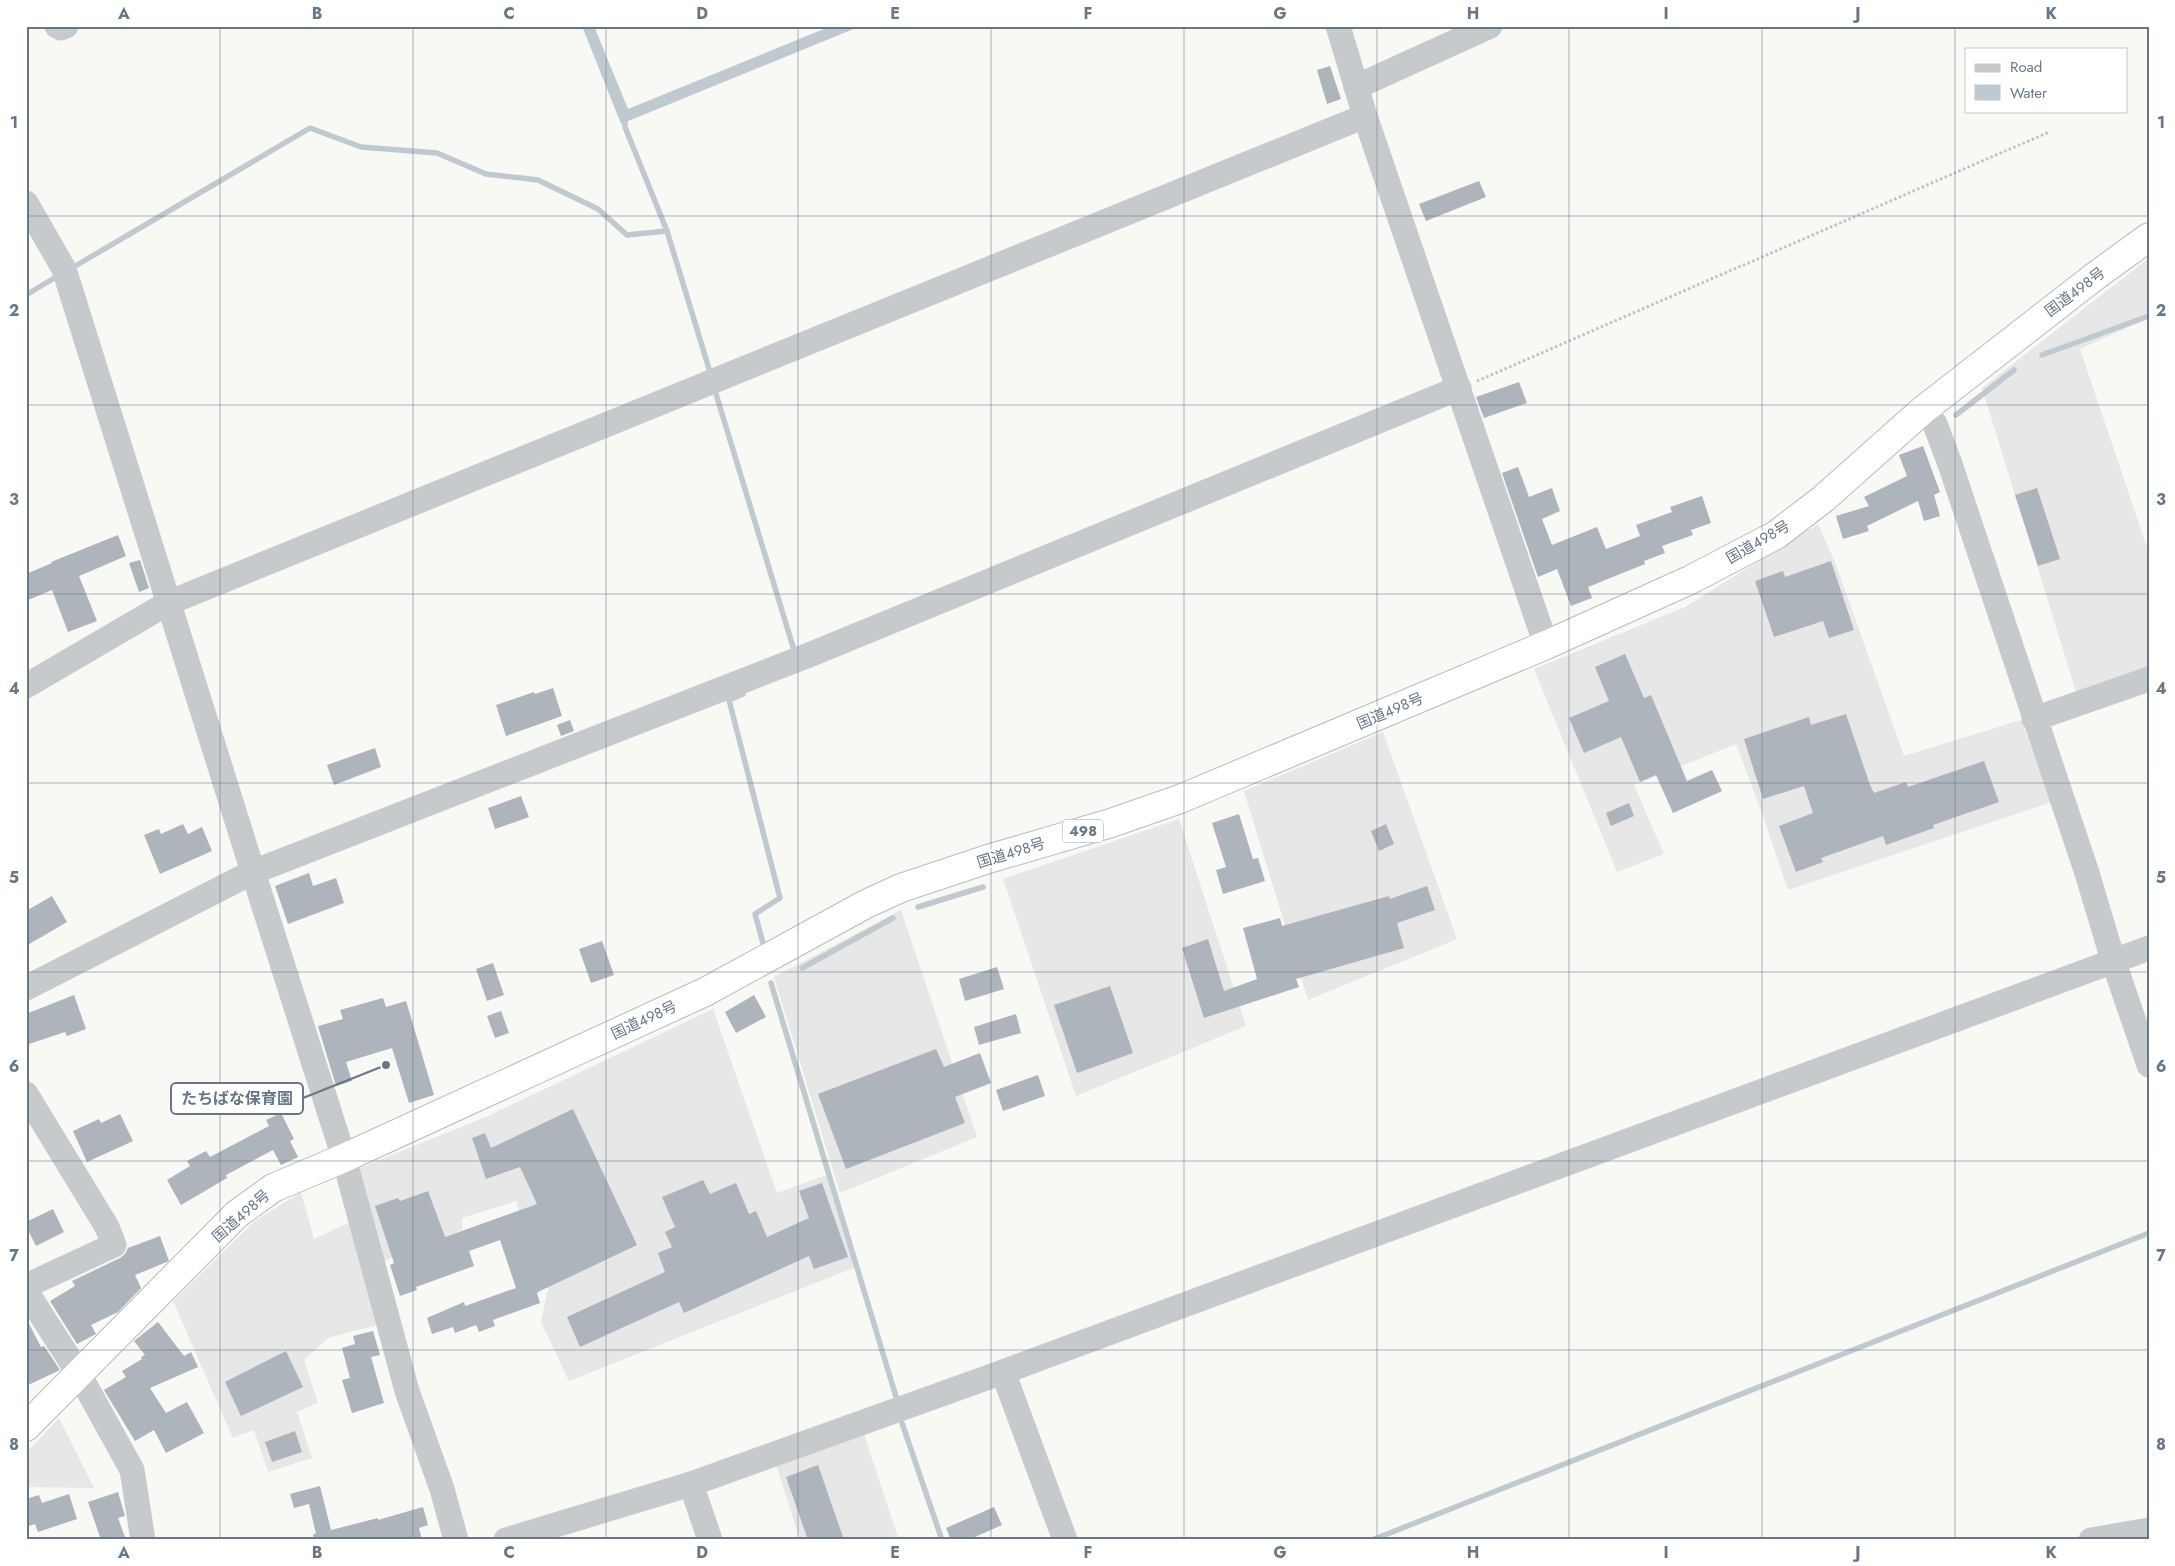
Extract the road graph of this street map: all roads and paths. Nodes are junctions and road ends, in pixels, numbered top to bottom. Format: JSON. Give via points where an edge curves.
{"nodes":[{"id":1,"x":58,"y":26,"type":"edge"},
{"id":2,"x":66,"y":26,"type":"edge"},
{"id":3,"x":1338,"y":26,"type":"edge"},
{"id":4,"x":1490,"y":26,"type":"edge"},
{"id":5,"x":1356,"y":86,"type":"junction"},
{"id":6,"x":1365,"y":116,"type":"junction"},
{"id":7,"x":2049,"y":132,"type":"dead end"},
{"id":8,"x":26,"y":203,"type":"edge"},
{"id":9,"x":2149,"y":237,"type":"edge"},
{"id":10,"x":1459,"y":388,"type":"junction"},
{"id":11,"x":1923,"y":410,"type":"junction"},
{"id":12,"x":168,"y":603,"type":"junction"},
{"id":13,"x":1546,"y":645,"type":"junction"},
{"id":14,"x":2149,"y":679,"type":"edge"},
{"id":15,"x":26,"y":686,"type":"edge"},
{"id":16,"x":2034,"y":719,"type":"junction"},
{"id":17,"x":252,"y":872,"type":"junction"},
{"id":18,"x":2149,"y":948,"type":"edge"},
{"id":19,"x":2113,"y":960,"type":"junction"},
{"id":20,"x":26,"y":988,"type":"edge"},
{"id":21,"x":2149,"y":1065,"type":"edge"},
{"id":22,"x":26,"y":1094,"type":"edge"},
{"id":23,"x":344,"y":1158,"type":"junction"},
{"id":24,"x":26,"y":1286,"type":"edge"},
{"id":25,"x":26,"y":1291,"type":"edge"},
{"id":26,"x":1003,"y":1372,"type":"junction"},
{"id":27,"x":79,"y":1374,"type":"junction"},
{"id":28,"x":26,"y":1428,"type":"edge"},
{"id":29,"x":691,"y":1484,"type":"junction"},
{"id":30,"x":2149,"y":1530,"type":"edge"},
{"id":31,"x":143,"y":1540,"type":"edge"},
{"id":32,"x":456,"y":1540,"type":"edge"},
{"id":33,"x":506,"y":1540,"type":"edge"},
{"id":34,"x":710,"y":1540,"type":"edge"},
{"id":35,"x":1065,"y":1540,"type":"edge"},
{"id":36,"x":2091,"y":1540,"type":"edge"}],
"edges":[{"from":1,"to":2,"type":"street"},
{"from":3,"to":5,"type":"street"},
{"from":4,"to":5,"type":"street"},
{"from":5,"to":6,"type":"street"},
{"from":6,"to":10,"type":"street"},
{"from":6,"to":12,"type":"street"},
{"from":7,"to":10,"type":"path"},
{"from":8,"to":12,"type":"street","via":[[64,269]]},
{"from":9,"to":11,"type":"highway","name":"国道498号","number":"498"},
{"from":10,"to":13,"type":"street"},
{"from":10,"to":17,"type":"street","via":[[809,655]]},
{"from":11,"to":13,"type":"highway","name":"国道498号","number":"498","via":[[1824,498],[1776,535],[1690,580]]},
{"from":11,"to":16,"type":"street","via":[[1935,424],[1950,464]]},
{"from":12,"to":15,"type":"street"},
{"from":12,"to":17,"type":"street"},
{"from":13,"to":23,"type":"highway","name":"国道498号","number":"498","via":[[1180,799],[901,888],[705,992]]},
{"from":14,"to":16,"type":"street"},
{"from":16,"to":19,"type":"street","via":[[2087,872]]},
{"from":17,"to":20,"type":"street"},
{"from":17,"to":23,"type":"street"},
{"from":18,"to":19,"type":"street"},
{"from":19,"to":21,"type":"street"},
{"from":19,"to":26,"type":"street"},
{"from":22,"to":24,"type":"street","via":[[107,1227],[114,1245]]},
{"from":23,"to":27,"type":"highway","name":"国道498号","number":"498","via":[[273,1188],[238,1214]]},
{"from":23,"to":32,"type":"street","via":[[407,1391],[442,1489]]},
{"from":25,"to":27,"type":"street"},
{"from":26,"to":29,"type":"street"},
{"from":26,"to":35,"type":"street"},
{"from":27,"to":28,"type":"highway","name":"国道498号","number":"498"},
{"from":27,"to":31,"type":"street","via":[[132,1470]]},
{"from":29,"to":33,"type":"street"},
{"from":29,"to":34,"type":"street"},
{"from":30,"to":36,"type":"street"}]}
